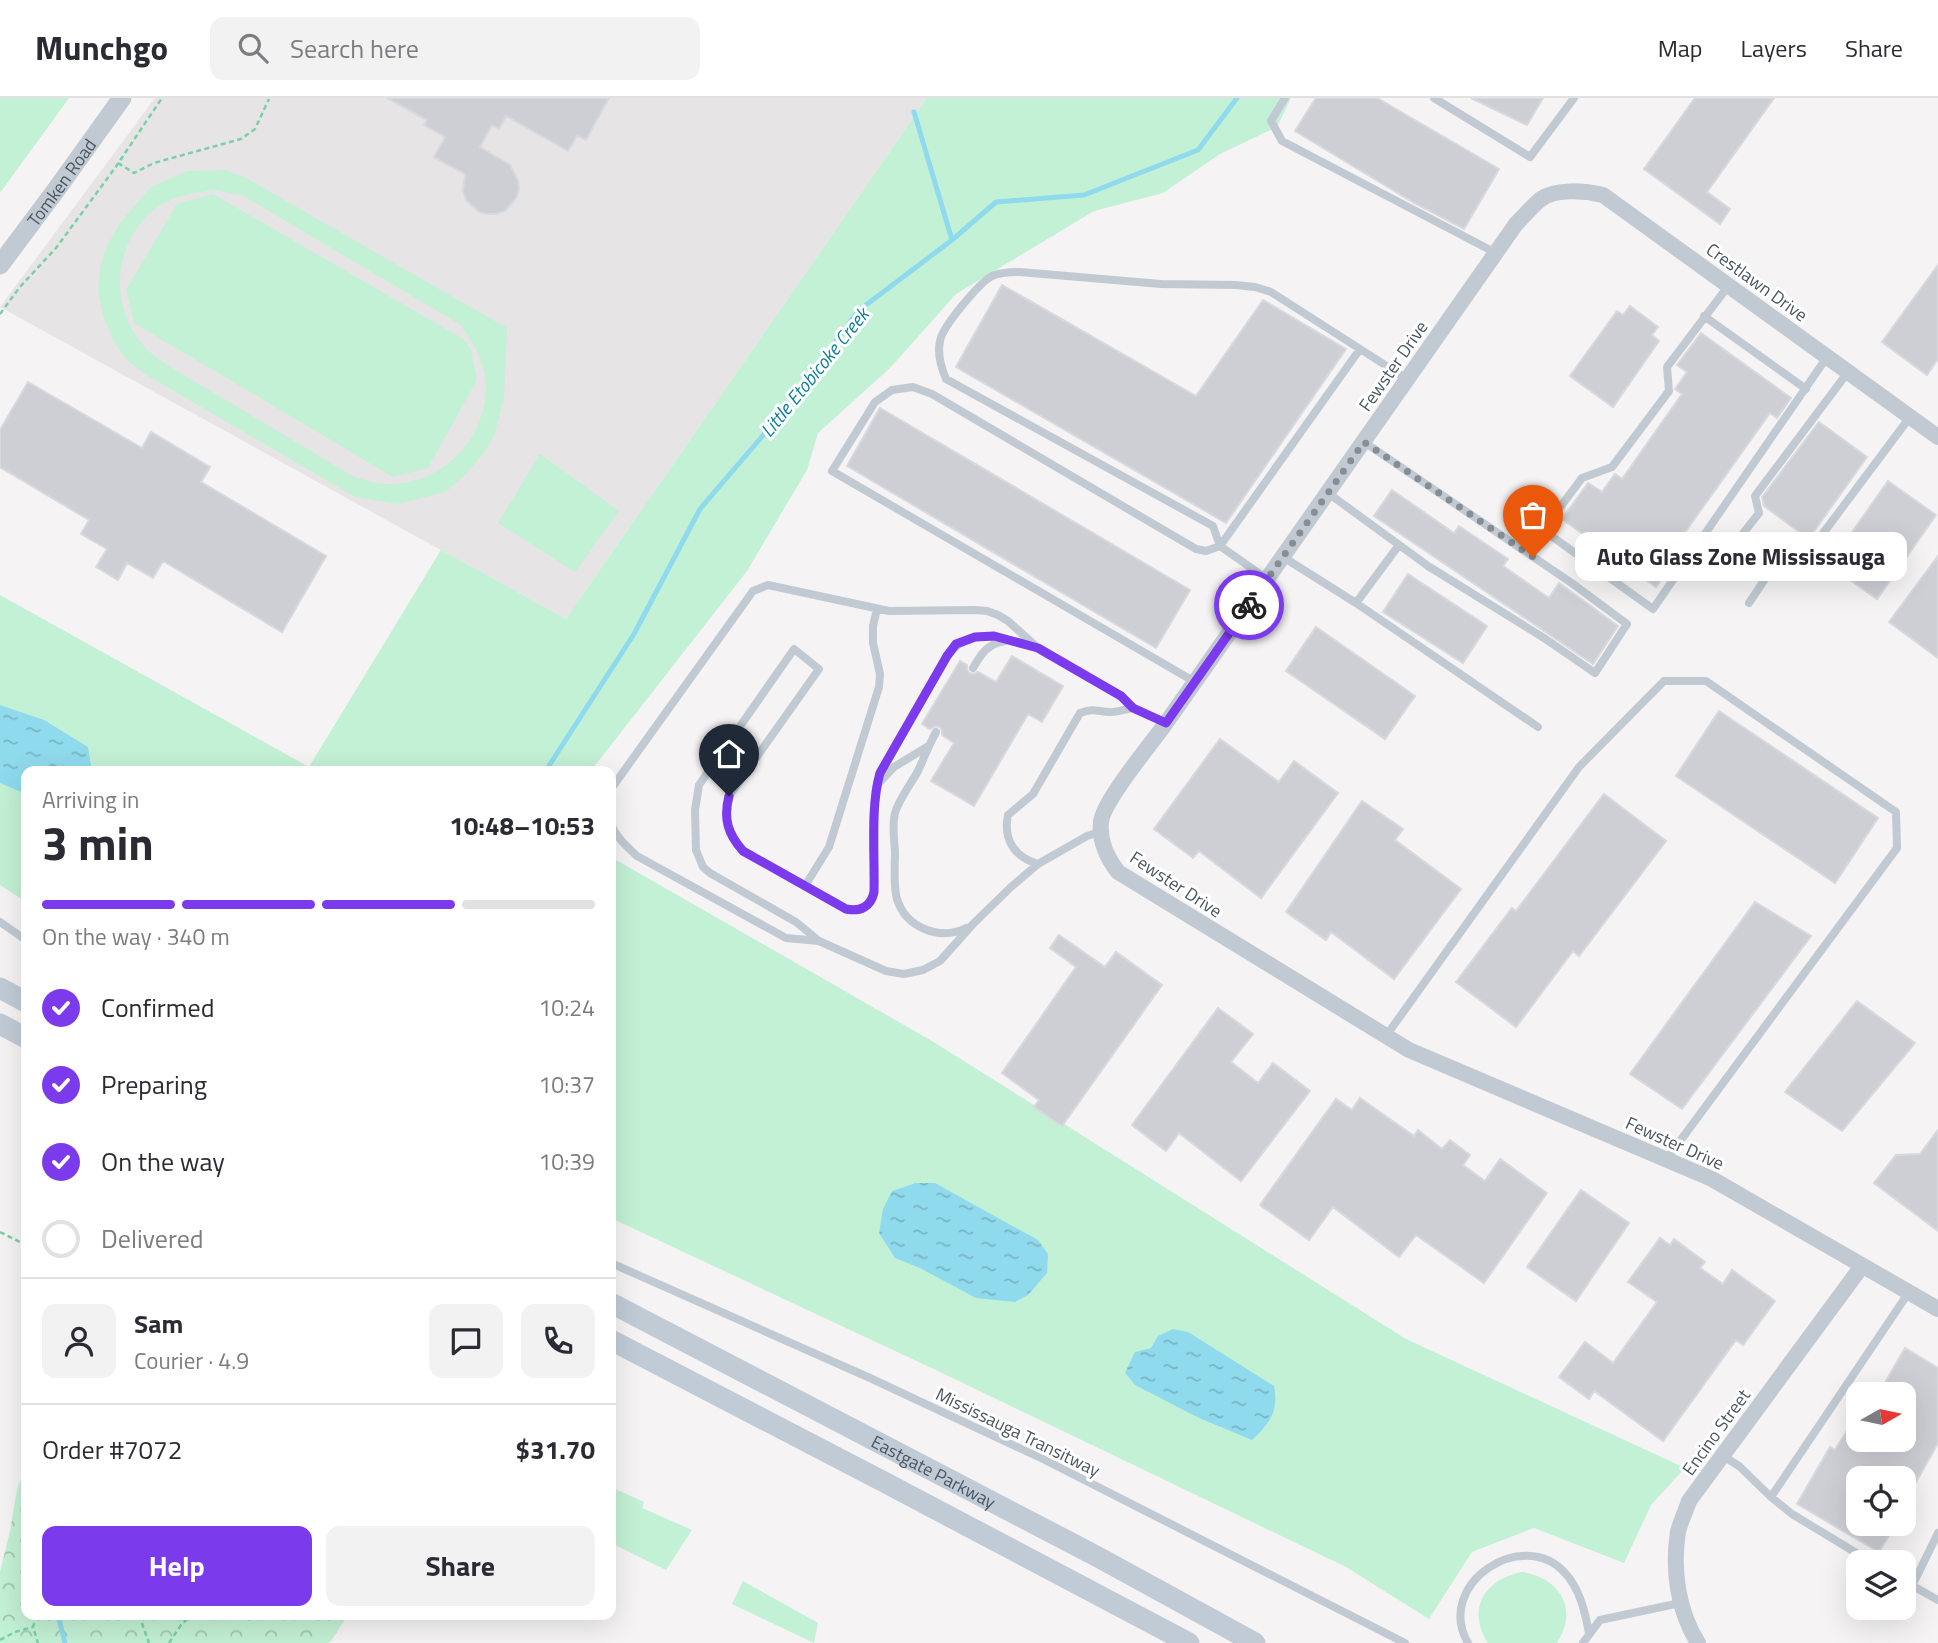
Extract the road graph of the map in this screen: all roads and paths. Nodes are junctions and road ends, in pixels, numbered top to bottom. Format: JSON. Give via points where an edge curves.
{"nodes":[{"id":1,"x":122,"y":98,"type":"edge"},
{"id":2,"x":162,"y":98,"type":"edge"},
{"id":3,"x":1285,"y":98,"type":"edge"},
{"id":4,"x":1434,"y":98,"type":"edge"},
{"id":5,"x":1574,"y":98,"type":"edge"},
{"id":6,"x":269,"y":99,"type":"edge"},
{"id":7,"x":118,"y":163,"type":"junction"},
{"id":8,"x":1543,"y":197,"type":"joint"},
{"id":9,"x":1496,"y":253,"type":"junction"},
{"id":10,"x":0,"y":265,"type":"edge"},
{"id":11,"x":1729,"y":285,"type":"junction"},
{"id":12,"x":0,"y":314,"type":"edge"},
{"id":13,"x":1704,"y":316,"type":"junction"},
{"id":14,"x":1360,"y":349,"type":"junction"},
{"id":15,"x":1827,"y":357,"type":"junction"},
{"id":16,"x":1848,"y":372,"type":"junction"},
{"id":17,"x":1408,"y":379,"type":"junction"},
{"id":18,"x":1806,"y":389,"type":"junction"},
{"id":19,"x":1910,"y":417,"type":"junction"},
{"id":20,"x":1938,"y":437,"type":"edge"},
{"id":21,"x":1364,"y":442,"type":"junction"},
{"id":22,"x":1328,"y":493,"type":"junction"},
{"id":23,"x":1220,"y":545,"type":"junction"},
{"id":24,"x":1399,"y":545,"type":"junction"},
{"id":25,"x":1283,"y":557,"type":"junction"},
{"id":26,"x":1716,"y":568,"type":"dead end"},
{"id":27,"x":1267,"y":579,"type":"junction"},
{"id":28,"x":1356,"y":603,"type":"junction"},
{"id":29,"x":1749,"y":603,"type":"dead end"},
{"id":30,"x":877,"y":609,"type":"junction"},
{"id":31,"x":1011,"y":640,"type":"junction"},
{"id":32,"x":1038,"y":648,"type":"junction"},
{"id":33,"x":973,"y":668,"type":"dead end"},
{"id":34,"x":1195,"y":682,"type":"junction"},
{"id":35,"x":1133,"y":708,"type":"junction"},
{"id":36,"x":1166,"y":723,"type":"junction"},
{"id":37,"x":1538,"y":727,"type":"dead end"},
{"id":38,"x":936,"y":732,"type":"dead end"},
{"id":39,"x":928,"y":747,"type":"junction"},
{"id":40,"x":616,"y":782,"type":"edge"},
{"id":41,"x":876,"y":787,"type":"junction"},
{"id":42,"x":1102,"y":831,"type":"junction"},
{"id":43,"x":616,"y":834,"type":"edge"},
{"id":44,"x":1038,"y":864,"type":"junction"},
{"id":45,"x":805,"y":886,"type":"junction"},
{"id":46,"x":0,"y":922,"type":"edge"},
{"id":47,"x":973,"y":924,"type":"junction"},
{"id":48,"x":21,"y":937,"type":"edge"},
{"id":49,"x":819,"y":941,"type":"junction"},
{"id":50,"x":0,"y":988,"type":"edge"},
{"id":51,"x":21,"y":999,"type":"edge"},
{"id":52,"x":0,"y":1024,"type":"edge"},
{"id":53,"x":21,"y":1035,"type":"edge"},
{"id":54,"x":1386,"y":1036,"type":"junction"},
{"id":55,"x":1666,"y":1160,"type":"junction"},
{"id":56,"x":0,"y":1232,"type":"edge"},
{"id":57,"x":21,"y":1242,"type":"edge"},
{"id":58,"x":616,"y":1266,"type":"edge"},
{"id":59,"x":1862,"y":1266,"type":"junction"},
{"id":60,"x":1909,"y":1292,"type":"junction"},
{"id":61,"x":616,"y":1306,"type":"edge"},
{"id":62,"x":1938,"y":1309,"type":"edge"},
{"id":63,"x":616,"y":1343,"type":"edge"},
{"id":64,"x":1723,"y":1456,"type":"junction"},
{"id":65,"x":1771,"y":1497,"type":"junction"},
{"id":66,"x":1938,"y":1533,"type":"edge"},
{"id":67,"x":1852,"y":1550,"type":"edge"},
{"id":68,"x":1916,"y":1578,"type":"edge"},
{"id":69,"x":1916,"y":1588,"type":"edge"},
{"id":70,"x":1938,"y":1600,"type":"edge"},
{"id":71,"x":1680,"y":1603,"type":"junction"},
{"id":72,"x":35,"y":1620,"type":"edge"},
{"id":73,"x":141,"y":1620,"type":"edge"},
{"id":74,"x":186,"y":1620,"type":"edge"},
{"id":75,"x":33,"y":1627,"type":"junction"},
{"id":76,"x":1589,"y":1633,"type":"junction"},
{"id":77,"x":0,"y":1640,"type":"edge"},
{"id":78,"x":38,"y":1643,"type":"edge"},
{"id":79,"x":149,"y":1643,"type":"edge"},
{"id":80,"x":169,"y":1643,"type":"edge"},
{"id":81,"x":1189,"y":1643,"type":"edge"},
{"id":82,"x":1255,"y":1643,"type":"edge"},
{"id":83,"x":1405,"y":1643,"type":"edge"},
{"id":84,"x":1468,"y":1643,"type":"edge"},
{"id":85,"x":1583,"y":1643,"type":"edge"},
{"id":86,"x":1698,"y":1643,"type":"edge"}],
"edges":[{"from":1,"to":10,"type":"street","name":"Tomken Road"},
{"from":2,"to":7,"type":"path"},
{"from":3,"to":9,"type":"lane","via":[[1271,121],[1282,141]]},
{"from":4,"to":5,"type":"lane","via":[[1530,157]]},
{"from":6,"to":7,"type":"path","via":[[255,128],[241,139],[154,163],[135,173]]},
{"from":7,"to":12,"type":"path"},
{"from":8,"to":9,"type":"street","name":"Fewster Drive"},
{"from":8,"to":11,"type":"street","name":"Crestlawn Drive","via":[[1588,191],[1603,195]]},
{"from":9,"to":17,"type":"street","name":"Fewster Drive"},
{"from":11,"to":13,"type":"lane"},
{"from":11,"to":15,"type":"street","name":"Crestlawn Drive"},
{"from":13,"to":18,"type":"lane"},
{"from":13,"to":18,"type":"lane","via":[[1667,367],[1669,391],[1612,467],[1582,478],[1543,530],[1653,609]]},
{"from":14,"to":17,"type":"lane"},
{"from":14,"to":23,"type":"lane"},
{"from":14,"to":23,"type":"lane","via":[[1271,292],[1255,287],[1020,272],[991,277],[948,325],[940,338],[939,354],[946,379],[1213,526]]},
{"from":15,"to":16,"type":"street","name":"Crestlawn Drive"},
{"from":15,"to":18,"type":"lane"},
{"from":16,"to":19,"type":"street","name":"Crestlawn Drive"},
{"from":16,"to":26,"type":"lane","via":[[1755,496],[1759,513]]},
{"from":17,"to":21,"type":"street","name":"Fewster Drive"},
{"from":19,"to":20,"type":"street","name":"Crestlawn Drive"},
{"from":19,"to":29,"type":"lane","via":[[1821,536],[1787,546]]},
{"from":21,"to":22,"type":"street","name":"Fewster Drive"},
{"from":21,"to":24,"type":"lane","via":[[1627,624],[1594,673]]},
{"from":22,"to":24,"type":"lane"},
{"from":22,"to":25,"type":"street","name":"Fewster Drive"},
{"from":23,"to":27,"type":"lane"},
{"from":23,"to":34,"type":"lane","via":[[1206,551],[1196,549],[914,387],[892,390],[875,402],[832,471]]},
{"from":24,"to":28,"type":"lane"},
{"from":25,"to":27,"type":"street","name":"Fewster Drive"},
{"from":25,"to":28,"type":"lane"},
{"from":27,"to":34,"type":"street","name":"Fewster Drive"},
{"from":28,"to":37,"type":"lane"},
{"from":30,"to":32,"type":"lane","via":[[987,611],[1008,621]]},
{"from":30,"to":40,"type":"lane","via":[[775,586],[753,591]]},
{"from":30,"to":45,"type":"lane","via":[[873,643],[879,687],[829,847]]},
{"from":31,"to":32,"type":"lane"},
{"from":31,"to":33,"type":"lane","via":[[991,644]]},
{"from":31,"to":41,"type":"lane","via":[[975,637],[956,644]]},
{"from":32,"to":35,"type":"lane","via":[[1121,696]]},
{"from":34,"to":36,"type":"street","name":"Fewster Drive"},
{"from":35,"to":36,"type":"lane"},
{"from":35,"to":44,"type":"lane","via":[[1080,713],[1033,794],[1008,815],[1007,837],[1012,847]]},
{"from":36,"to":42,"type":"street","name":"Fewster Drive","via":[[1108,802]]},
{"from":38,"to":39,"type":"lane"},
{"from":39,"to":41,"type":"lane","via":[[894,767]]},
{"from":39,"to":47,"type":"lane","via":[[895,813],[896,897],[903,912],[928,931],[959,932]]},
{"from":41,"to":45,"type":"lane","via":[[874,892],[869,904],[858,910],[846,909]]},
{"from":42,"to":44,"type":"lane"},
{"from":42,"to":54,"type":"street","name":"Fewster Drive","via":[[1108,859],[1118,872]]},
{"from":43,"to":49,"type":"lane","via":[[637,856],[786,938]]},
{"from":44,"to":47,"type":"lane"},
{"from":45,"to":49,"type":"lane","via":[[743,851],[727,826],[726,810],[729,796],[820,669],[794,649],[699,785],[696,850],[710,873],[796,922]]},
{"from":46,"to":48,"type":"lane"},
{"from":47,"to":49,"type":"lane","via":[[940,961],[905,974],[886,971]]},
{"from":50,"to":51,"type":"main road"},
{"from":52,"to":53,"type":"main road"},
{"from":54,"to":55,"type":"street","name":"Fewster Drive"},
{"from":54,"to":55,"type":"lane","via":[[1579,767],[1664,681],[1706,681],[1896,812],[1897,848]]},
{"from":55,"to":59,"type":"street","name":"Fewster Drive","via":[[1712,1179]]},
{"from":56,"to":57,"type":"path"},
{"from":58,"to":83,"type":"lane","name":"Mississauga Transitway","via":[[1043,1459]]},
{"from":59,"to":60,"type":"street","name":"Fewster Drive"},
{"from":59,"to":64,"type":"street","name":"Encino Street"},
{"from":60,"to":62,"type":"street","name":"Fewster Drive"},
{"from":60,"to":65,"type":"lane"},
{"from":61,"to":82,"type":"main road","name":"Eastgate Parkway"},
{"from":63,"to":81,"type":"main road","name":"Eastgate Parkway"},
{"from":64,"to":65,"type":"lane"},
{"from":64,"to":71,"type":"street","name":"Encino Street","via":[[1689,1501],[1678,1531]]},
{"from":65,"to":67,"type":"lane"},
{"from":66,"to":68,"type":"lane"},
{"from":69,"to":70,"type":"lane"},
{"from":71,"to":76,"type":"lane","via":[[1600,1620]]},
{"from":71,"to":86,"type":"street","name":"Encino Street"},
{"from":72,"to":75,"type":"path"},
{"from":73,"to":79,"type":"path"},
{"from":74,"to":80,"type":"path"},
{"from":75,"to":77,"type":"path"},
{"from":75,"to":78,"type":"path"},
{"from":76,"to":84,"type":"lane","via":[[1584,1608],[1564,1572],[1544,1559],[1529,1556],[1511,1558],[1474,1578],[1462,1605],[1461,1622]]},
{"from":76,"to":85,"type":"lane"}]}
